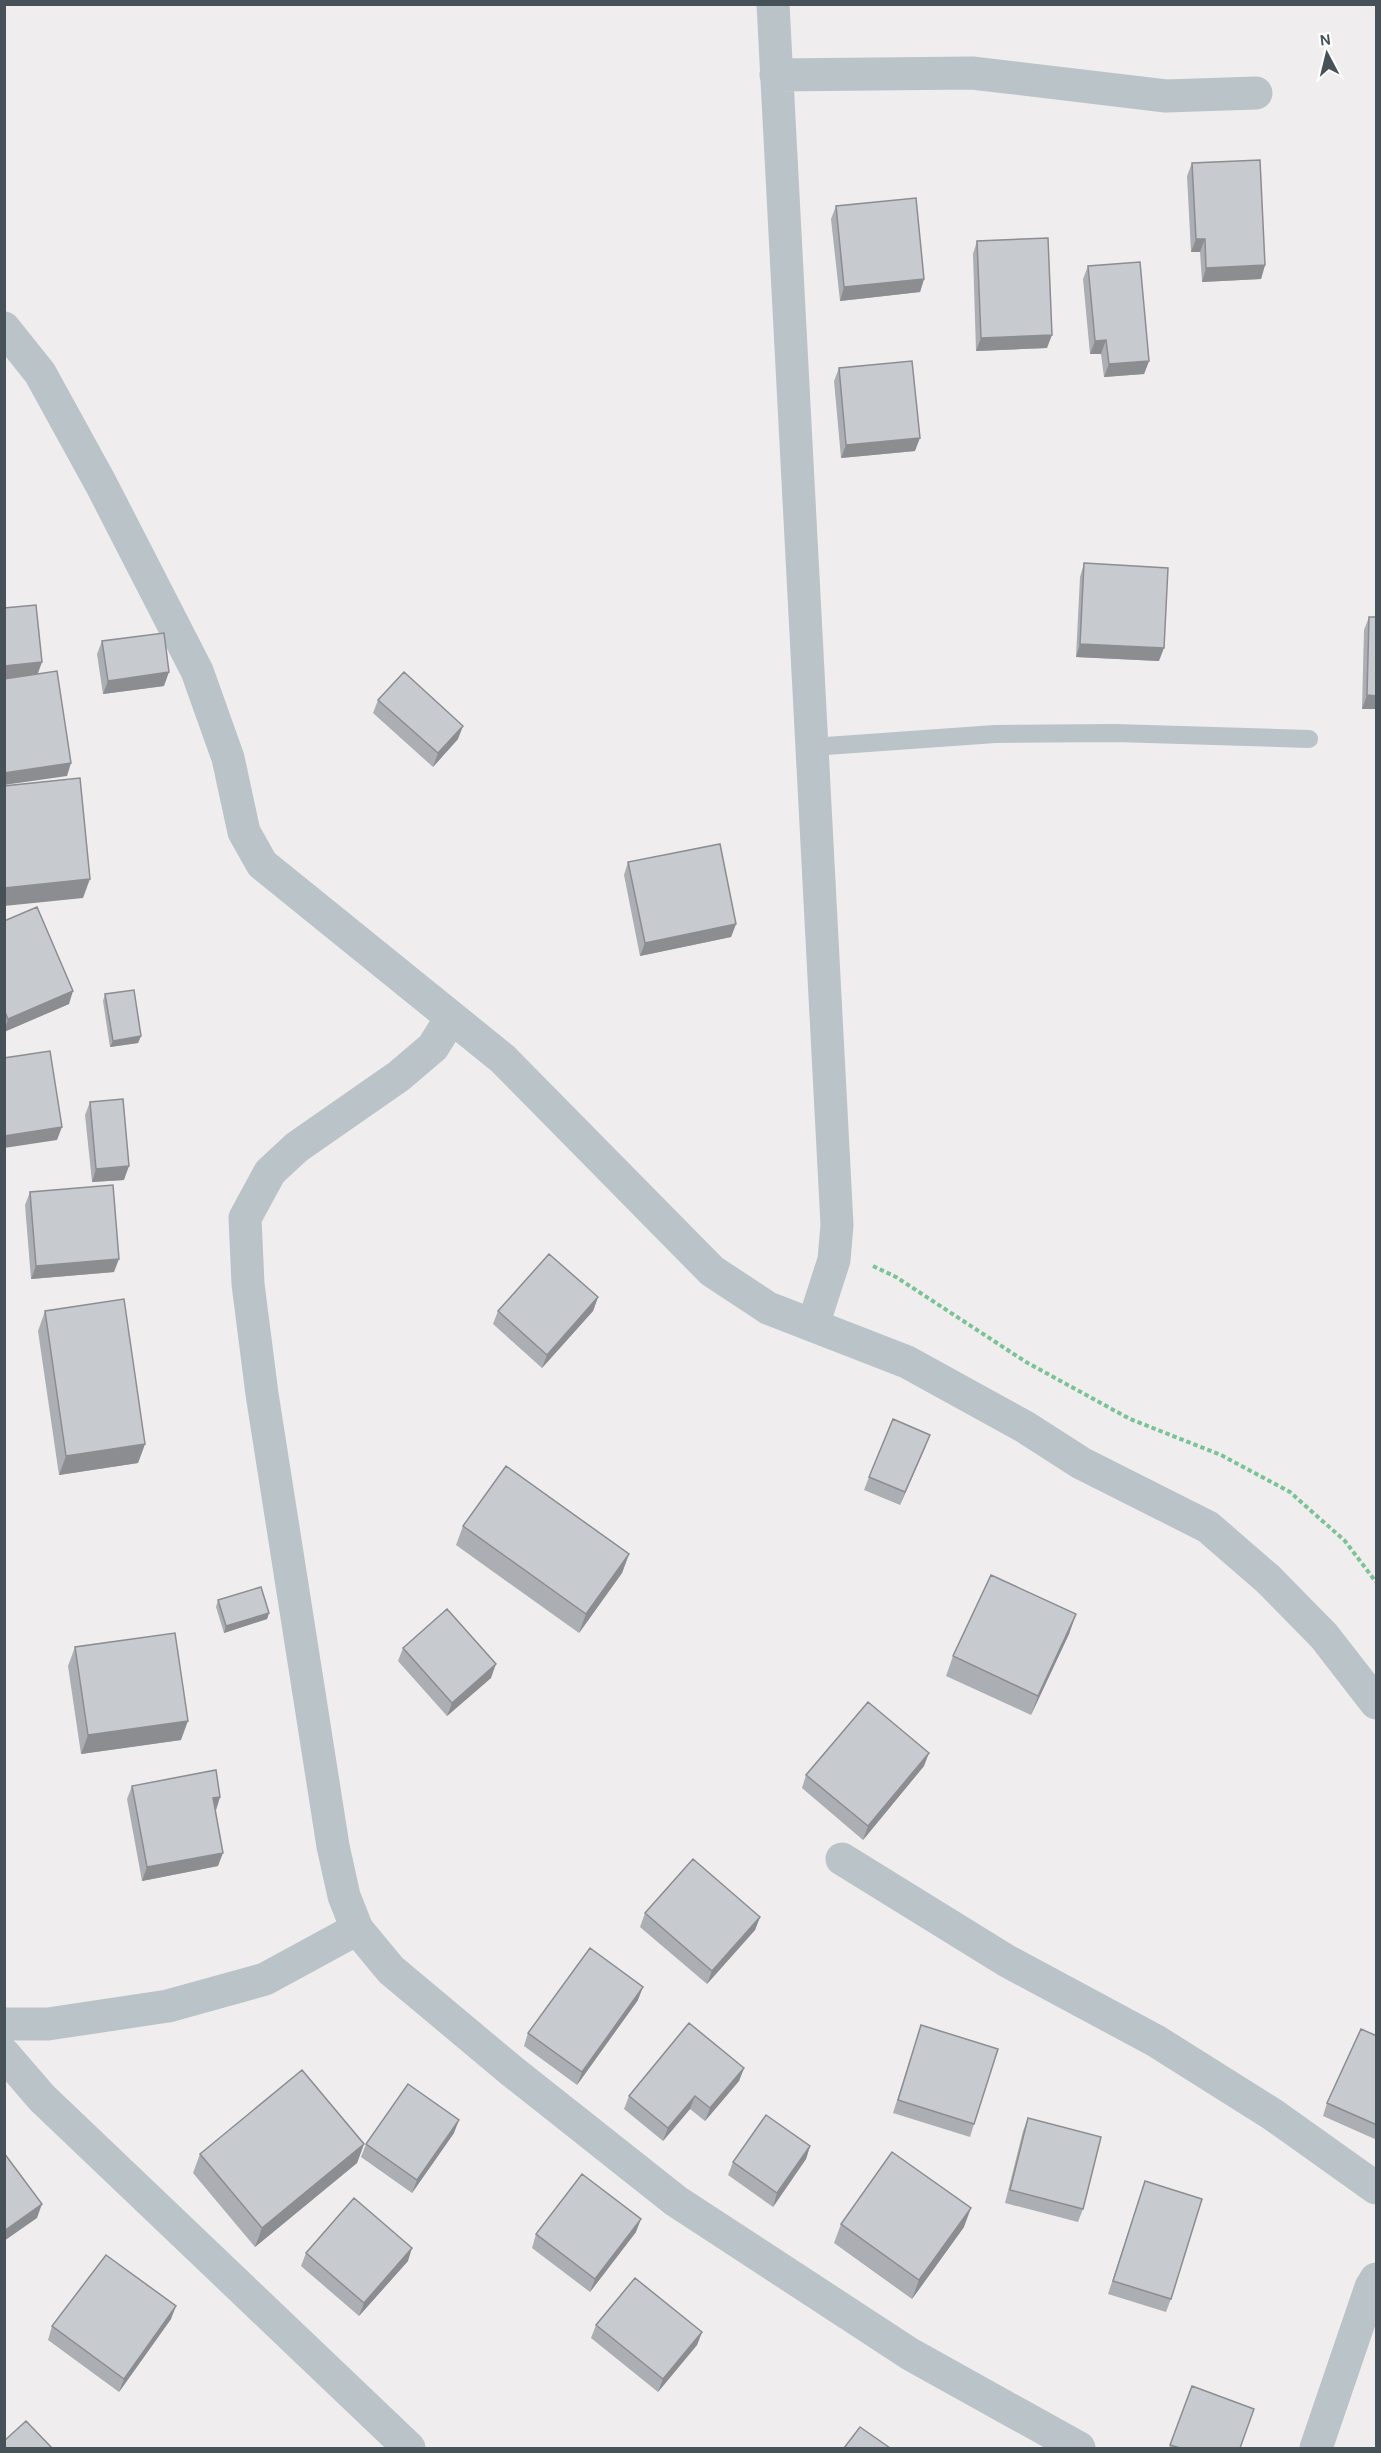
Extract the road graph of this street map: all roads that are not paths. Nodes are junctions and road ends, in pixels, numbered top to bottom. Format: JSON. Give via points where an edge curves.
{"nodes":[{"id":1,"x":773,"y":4,"type":"edge"},
{"id":2,"x":776,"y":75,"type":"junction"},
{"id":3,"x":1256,"y":93,"type":"dead end"},
{"id":4,"x":4,"y":328,"type":"edge"},
{"id":5,"x":1309,"y":739,"type":"dead end"},
{"id":6,"x":812,"y":747,"type":"junction"},
{"id":7,"x":451,"y":1018,"type":"junction"},
{"id":8,"x":813,"y":1325,"type":"junction"},
{"id":9,"x":1377,"y":1703,"type":"edge"},
{"id":10,"x":842,"y":1859,"type":"dead end"},
{"id":11,"x":357,"y":1929,"type":"junction"},
{"id":12,"x":4,"y":2024,"type":"edge"},
{"id":13,"x":4,"y":2054,"type":"edge"},
{"id":14,"x":1377,"y":2188,"type":"edge"},
{"id":15,"x":1377,"y":2278,"type":"edge"},
{"id":16,"x":409,"y":2448,"type":"edge"},
{"id":17,"x":1079,"y":2448,"type":"edge"},
{"id":18,"x":1316,"y":2448,"type":"edge"}],
"edges":[{"from":1,"to":2,"type":"street"},
{"from":2,"to":3,"type":"street","via":[[972,73],[1166,96]]},
{"from":2,"to":6,"type":"street"},
{"from":4,"to":7,"type":"street","via":[[40,373],[197,671],[228,758],[244,832],[262,864]]},
{"from":5,"to":6,"type":"lane","via":[[995,734]]},
{"from":6,"to":8,"type":"street","via":[[837,1225],[834,1260]]},
{"from":7,"to":8,"type":"street","via":[[503,1059],[712,1271],[768,1308]]},
{"from":7,"to":11,"type":"street","via":[[433,1047],[399,1076],[297,1147],[270,1172],[245,1218],[248,1284],[264,1406],[333,1846],[344,1896]]},
{"from":8,"to":9,"type":"street","via":[[907,1362],[1025,1427],[1081,1463],[1208,1527],[1268,1579],[1324,1636]]},
{"from":10,"to":14,"type":"street","via":[[1007,1961],[1156,2041],[1272,2114]]},
{"from":11,"to":12,"type":"street","via":[[265,1979],[168,2007],[48,2024]]},
{"from":11,"to":17,"type":"street","via":[[391,1970],[431,2005],[676,2201],[910,2354]]},
{"from":13,"to":16,"type":"street","via":[[42,2098]]},
{"from":15,"to":18,"type":"street"}]}
